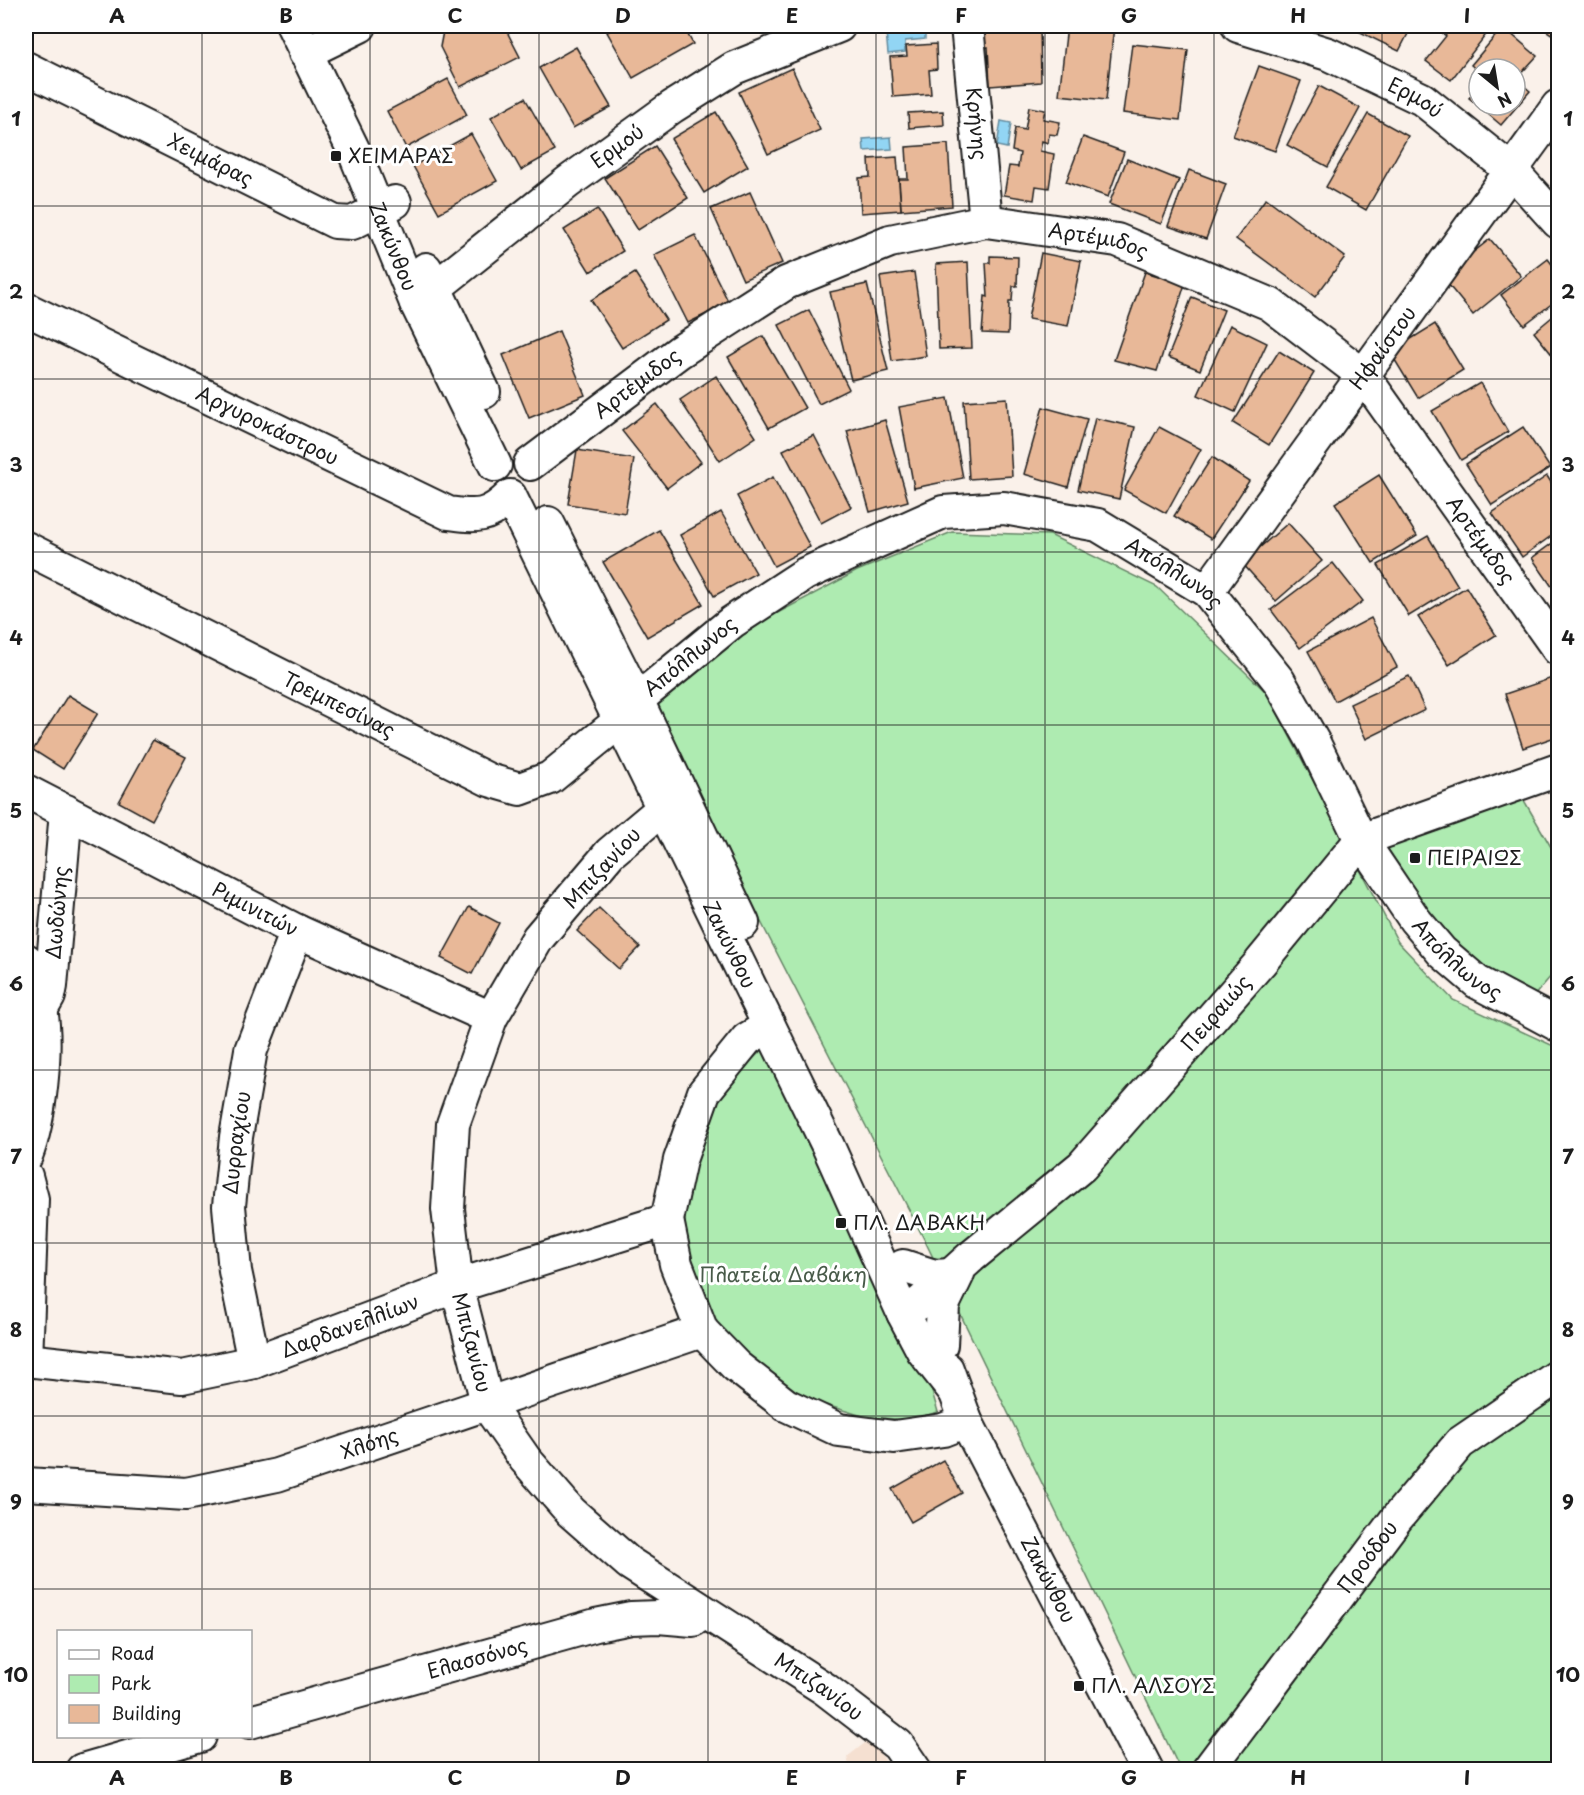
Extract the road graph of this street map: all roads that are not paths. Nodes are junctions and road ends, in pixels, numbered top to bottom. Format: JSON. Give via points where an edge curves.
{"nodes":[{"id":1,"x":360,"y":26,"type":"edge"},
{"id":2,"x":839,"y":26,"type":"edge"},
{"id":3,"x":967,"y":26,"type":"edge"},
{"id":4,"x":1238,"y":26,"type":"edge"},
{"id":5,"x":310,"y":37,"type":"edge"},
{"id":6,"x":26,"y":68,"type":"edge"},
{"id":7,"x":1558,"y":106,"type":"edge"},
{"id":8,"x":1512,"y":171,"type":"junction"},
{"id":9,"x":387,"y":207,"type":"junction"},
{"id":10,"x":986,"y":221,"type":"junction"},
{"id":11,"x":1558,"y":222,"type":"edge"},
{"id":12,"x":425,"y":295,"type":"junction"},
{"id":13,"x":26,"y":309,"type":"edge"},
{"id":14,"x":1363,"y":375,"type":"junction"},
{"id":15,"x":516,"y":474,"type":"junction"},
{"id":16,"x":26,"y":548,"type":"edge"},
{"id":17,"x":1207,"y":591,"type":"junction"},
{"id":18,"x":1558,"y":649,"type":"edge"},
{"id":19,"x":629,"y":710,"type":"junction"},
{"id":20,"x":1558,"y":770,"type":"edge"},
{"id":21,"x":26,"y":791,"type":"edge"},
{"id":22,"x":673,"y":799,"type":"junction"},
{"id":23,"x":66,"y":811,"type":"junction"},
{"id":24,"x":1361,"y":840,"type":"junction"},
{"id":25,"x":297,"y":931,"type":"junction"},
{"id":26,"x":26,"y":960,"type":"edge"},
{"id":27,"x":41,"y":1010,"type":"junction"},
{"id":28,"x":490,"y":1018,"type":"junction"},
{"id":29,"x":1558,"y":1025,"type":"edge"},
{"id":30,"x":769,"y":1026,"type":"junction"},
{"id":31,"x":26,"y":1156,"type":"edge"},
{"id":32,"x":26,"y":1176,"type":"edge"},
{"id":33,"x":667,"y":1220,"type":"junction"},
{"id":34,"x":903,"y":1266,"type":"junction"},
{"id":35,"x":957,"y":1269,"type":"junction"},
{"id":36,"x":456,"y":1286,"type":"junction"},
{"id":37,"x":912,"y":1308,"type":"junction"},
{"id":38,"x":702,"y":1331,"type":"junction"},
{"id":39,"x":941,"y":1345,"type":"junction"},
{"id":40,"x":26,"y":1360,"type":"edge"},
{"id":41,"x":254,"y":1362,"type":"junction"},
{"id":42,"x":1558,"y":1376,"type":"edge"},
{"id":43,"x":953,"y":1389,"type":"junction"},
{"id":44,"x":488,"y":1406,"type":"junction"},
{"id":45,"x":966,"y":1421,"type":"junction"},
{"id":46,"x":26,"y":1484,"type":"edge"},
{"id":47,"x":704,"y":1613,"type":"junction"},
{"id":48,"x":252,"y":1721,"type":"edge"},
{"id":49,"x":196,"y":1738,"type":"edge"},
{"id":50,"x":82,"y":1770,"type":"edge"},
{"id":51,"x":915,"y":1770,"type":"edge"},
{"id":52,"x":1147,"y":1770,"type":"edge"},
{"id":53,"x":1208,"y":1770,"type":"edge"}],
"edges":[{"from":1,"to":5,"type":"street"},
{"from":2,"to":12,"type":"street","name":"Ερμού","via":[[734,68],[672,107],[568,182]]},
{"from":3,"to":10,"type":"street","name":"Κρήνης"},
{"from":4,"to":8,"type":"street","name":"Ερμού","via":[[1328,54],[1422,99]]},
{"from":5,"to":9,"type":"street","name":"Ζακύνθου"},
{"from":6,"to":9,"type":"street","name":"Χειμάρας","via":[[335,222],[352,223]]},
{"from":7,"to":8,"type":"street","name":"Ηφαίστου"},
{"from":8,"to":11,"type":"street","name":"Ερμού"},
{"from":8,"to":14,"type":"street","name":"Ηφαίστου"},
{"from":9,"to":12,"type":"street","name":"Ζακύνθου"},
{"from":10,"to":14,"type":"street","name":"Αρτέμιδος","via":[[1117,240],[1270,304]]},
{"from":10,"to":15,"type":"street","name":"Αρτέμιδος","via":[[890,240],[786,283],[679,352]]},
{"from":12,"to":15,"type":"street","name":"Ζακύνθου"},
{"from":13,"to":15,"type":"street","name":"Αργυροκάστρου","via":[[448,513],[477,517],[500,506]]},
{"from":14,"to":17,"type":"street","name":"Ηφαίστου"},
{"from":14,"to":18,"type":"street","name":"Αρτέμιδος"},
{"from":15,"to":19,"type":"street","name":"Ζακύνθου"},
{"from":16,"to":19,"type":"street","name":"Τρεμπεσίνας","via":[[489,780],[520,789],[550,778]]},
{"from":17,"to":19,"type":"street","name":"Απόλλωνος","via":[[1098,525],[1004,508],[943,512],[805,574],[732,622]]},
{"from":17,"to":24,"type":"street","name":"Απόλλωνος","via":[[1279,681]]},
{"from":19,"to":22,"type":"street","name":"Ζακύνθου"},
{"from":20,"to":24,"type":"street"},
{"from":21,"to":23,"type":"street","name":"Ριμινιτών"},
{"from":22,"to":28,"type":"street","name":"Μπιζανίου","via":[[610,853],[538,938]]},
{"from":22,"to":30,"type":"street","name":"Ζακύνθου"},
{"from":22,"to":34,"type":"street","name":"Ζακύνθου"},
{"from":23,"to":25,"type":"street","name":"Ριμινιτών"},
{"from":23,"to":27,"type":"street","name":"Δωδώνης","via":[[51,986]]},
{"from":24,"to":29,"type":"street","name":"Απόλλωνος","via":[[1415,921],[1442,952],[1477,982]]},
{"from":24,"to":35,"type":"street","name":"Πειραιώς","via":[[1260,963],[1082,1166]]},
{"from":25,"to":28,"type":"street","name":"Ριμινιτών"},
{"from":25,"to":41,"type":"street","name":"Δυρραχίου","via":[[251,1050],[229,1206],[235,1271]]},
{"from":26,"to":27,"type":"street","name":"Δωδώνης"},
{"from":27,"to":31,"type":"street","name":"Δωδώνης","via":[[44,1034],[39,1097]]},
{"from":28,"to":36,"type":"street","name":"Μπιζανίου","via":[[453,1124],[447,1209]]},
{"from":30,"to":33,"type":"street","via":[[747,1039],[704,1092],[680,1160]]},
{"from":30,"to":37,"type":"street","name":"Ζακύνθου"},
{"from":32,"to":40,"type":"street","via":[[32,1199]]},
{"from":33,"to":36,"type":"street","name":"Δαρδανελλίων"},
{"from":33,"to":38,"type":"street","via":[[676,1264]]},
{"from":34,"to":35,"type":"street","via":[[934,1276]]},
{"from":34,"to":37,"type":"street","name":"Ζακύνθου"},
{"from":35,"to":37,"type":"street","name":"Πειραιώς"},
{"from":35,"to":39,"type":"street","via":[[943,1305]]},
{"from":36,"to":41,"type":"street","name":"Δαρδανελλίων"},
{"from":36,"to":44,"type":"street","name":"Μπιζανίου"},
{"from":37,"to":39,"type":"street","name":"Ζακύνθου"},
{"from":37,"to":43,"type":"street","name":"Ζακύνθου","via":[[922,1351]]},
{"from":38,"to":44,"type":"street","name":"Χλόης"},
{"from":38,"to":45,"type":"street","via":[[736,1365],[786,1405],[839,1430],[894,1437],[943,1430]]},
{"from":39,"to":43,"type":"street","name":"Ζακύνθου"},
{"from":40,"to":41,"type":"street","name":"Δαρδανελλίων","via":[[182,1377]]},
{"from":42,"to":53,"type":"street","name":"Προόδου","via":[[1460,1443],[1397,1518]]},
{"from":43,"to":45,"type":"street","name":"Ζακύνθου"},
{"from":44,"to":46,"type":"street","name":"Χλόης","via":[[277,1475],[186,1494]]},
{"from":44,"to":47,"type":"street","name":"Μπιζανίου","via":[[525,1459],[571,1512],[629,1563]]},
{"from":45,"to":52,"type":"street","name":"Ζακύνθου"},
{"from":47,"to":48,"type":"street","name":"Ελασσόνος","via":[[693,1620],[631,1618],[596,1625]]},
{"from":47,"to":51,"type":"street","name":"Μπιζανίου","via":[[825,1689],[898,1745]]},
{"from":49,"to":50,"type":"street"}]}
